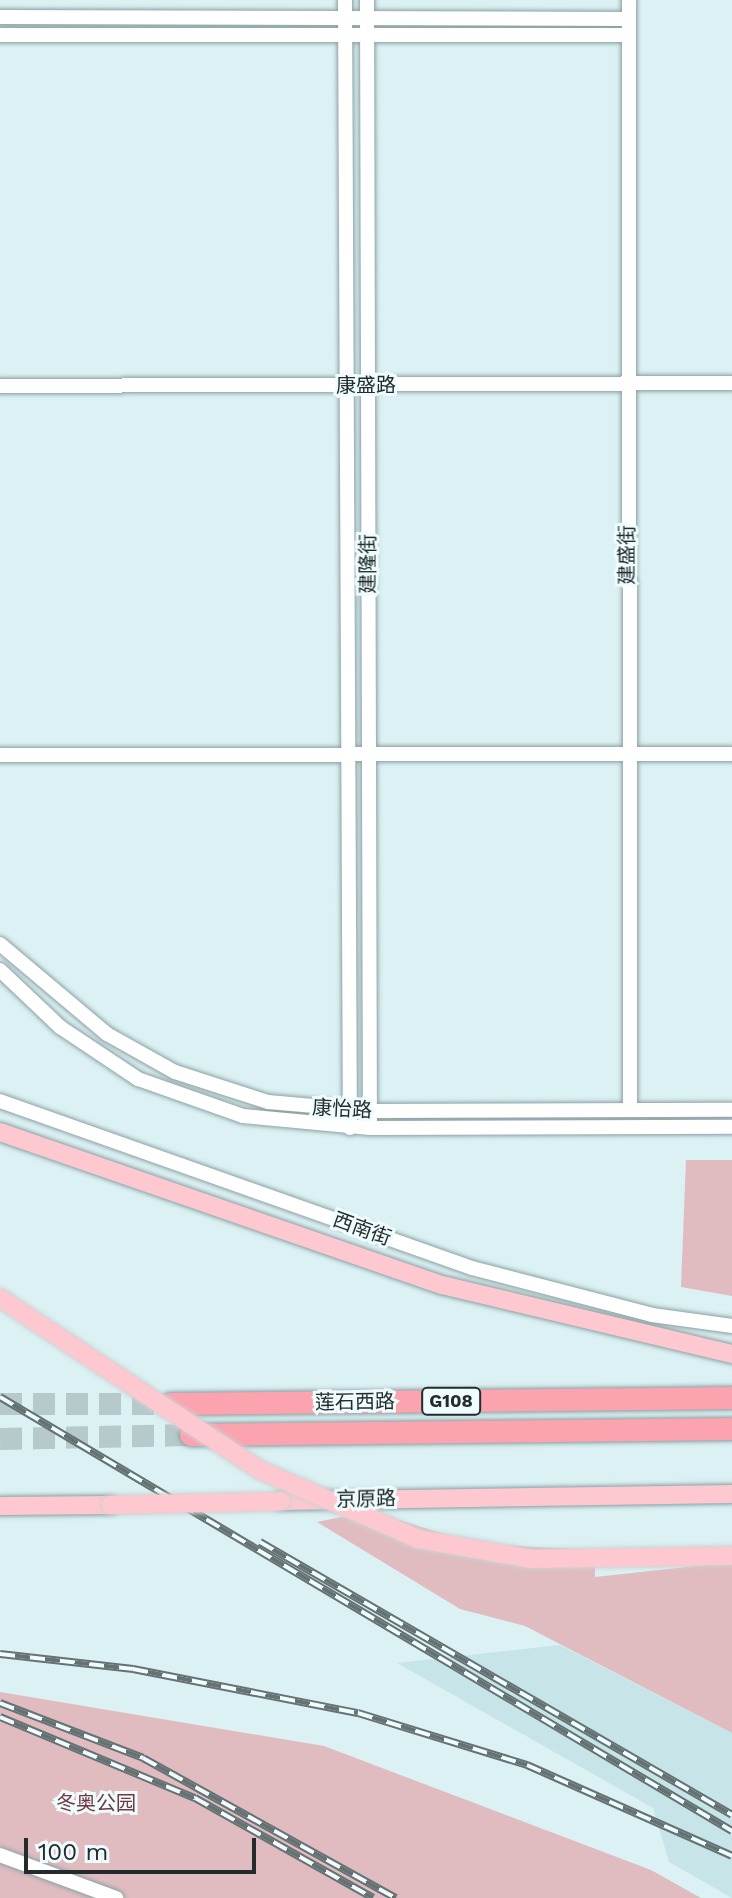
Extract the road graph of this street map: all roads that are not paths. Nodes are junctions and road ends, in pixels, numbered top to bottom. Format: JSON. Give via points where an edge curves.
{"nodes":[{"id":1,"x":345,"y":0,"type":"edge"},
{"id":2,"x":367,"y":0,"type":"edge"},
{"id":3,"x":629,"y":0,"type":"edge"},
{"id":4,"x":345,"y":16,"type":"junction"},
{"id":5,"x":0,"y":17,"type":"edge"},
{"id":6,"x":367,"y":17,"type":"junction"},
{"id":7,"x":629,"y":19,"type":"junction"},
{"id":8,"x":345,"y":34,"type":"junction"},
{"id":9,"x":367,"y":34,"type":"junction"},
{"id":10,"x":0,"y":35,"type":"edge"},
{"id":11,"x":629,"y":35,"type":"junction"},
{"id":12,"x":627,"y":383,"type":"junction"},
{"id":13,"x":732,"y":383,"type":"edge"},
{"id":14,"x":368,"y":385,"type":"junction"},
{"id":15,"x":0,"y":386,"type":"edge"},
{"id":16,"x":346,"y":386,"type":"junction"},
{"id":17,"x":732,"y":754,"type":"edge"},
{"id":18,"x":0,"y":755,"type":"edge"},
{"id":19,"x":348,"y":755,"type":"junction"},
{"id":20,"x":369,"y":755,"type":"junction"},
{"id":21,"x":628,"y":755,"type":"junction"},
{"id":22,"x":0,"y":944,"type":"edge"},
{"id":23,"x":0,"y":970,"type":"edge"},
{"id":24,"x":0,"y":1101,"type":"edge"},
{"id":25,"x":350,"y":1110,"type":"junction"},
{"id":26,"x":630,"y":1110,"type":"junction"},
{"id":27,"x":732,"y":1110,"type":"edge"},
{"id":28,"x":370,"y":1111,"type":"junction"},
{"id":29,"x":732,"y":1127,"type":"edge"},
{"id":30,"x":350,"y":1128,"type":"junction"},
{"id":31,"x":370,"y":1128,"type":"junction"},
{"id":32,"x":0,"y":1132,"type":"edge"},
{"id":33,"x":0,"y":1298,"type":"edge"},
{"id":34,"x":732,"y":1326,"type":"edge"},
{"id":35,"x":732,"y":1354,"type":"edge"},
{"id":36,"x":732,"y":1398,"type":"edge"},
{"id":37,"x":171,"y":1404,"type":"tunnel mouth"},
{"id":38,"x":732,"y":1429,"type":"edge"},
{"id":39,"x":191,"y":1435,"type":"tunnel mouth"},
{"id":40,"x":732,"y":1494,"type":"edge"},
{"id":41,"x":0,"y":1506,"type":"edge"},
{"id":42,"x":732,"y":1556,"type":"edge"},
{"id":43,"x":0,"y":1855,"type":"edge"},
{"id":44,"x":116,"y":1898,"type":"edge"}],
"edges":[{"from":1,"to":4,"type":"street","name":"建隆街"},
{"from":2,"to":6,"type":"street","name":"建隆街"},
{"from":3,"to":7,"type":"street","name":"建盛街"},
{"from":4,"to":5,"type":"street"},
{"from":4,"to":6,"type":"street"},
{"from":4,"to":8,"type":"street","name":"建隆街"},
{"from":6,"to":7,"type":"street"},
{"from":6,"to":9,"type":"street","name":"建隆街"},
{"from":7,"to":11,"type":"street","name":"建盛街"},
{"from":8,"to":9,"type":"street"},
{"from":8,"to":10,"type":"street"},
{"from":8,"to":16,"type":"street","name":"建隆街"},
{"from":9,"to":11,"type":"street"},
{"from":9,"to":14,"type":"street","name":"建隆街"},
{"from":11,"to":12,"type":"street","name":"建盛街"},
{"from":12,"to":13,"type":"street","name":"康盛路"},
{"from":12,"to":14,"type":"street","name":"康盛路"},
{"from":12,"to":21,"type":"street","name":"建盛街"},
{"from":14,"to":16,"type":"street","name":"康盛路"},
{"from":14,"to":20,"type":"street","name":"建隆街"},
{"from":15,"to":16,"type":"street","name":"康盛路"},
{"from":16,"to":19,"type":"street","name":"建隆街"},
{"from":17,"to":21,"type":"street"},
{"from":18,"to":19,"type":"street"},
{"from":19,"to":20,"type":"street"},
{"from":19,"to":25,"type":"street","name":"建隆街"},
{"from":20,"to":21,"type":"street"},
{"from":20,"to":28,"type":"street","name":"建隆街"},
{"from":21,"to":26,"type":"street","name":"建盛街"},
{"from":22,"to":25,"type":"street","name":"康怡路","via":[[107,1034],[175,1072],[268,1102]]},
{"from":23,"to":30,"type":"street","name":"康怡路","via":[[60,1027],[138,1079],[243,1116]]},
{"from":24,"to":34,"type":"street","name":"西南街","via":[[472,1268],[652,1315]]},
{"from":25,"to":28,"type":"street","name":"康怡路"},
{"from":25,"to":30,"type":"street","name":"建隆街"},
{"from":26,"to":27,"type":"street","name":"康怡路"},
{"from":26,"to":28,"type":"street","name":"康怡路"},
{"from":28,"to":31,"type":"street","name":"建隆街"},
{"from":29,"to":31,"type":"street","name":"康怡路"},
{"from":30,"to":31,"type":"street","name":"康怡路"},
{"from":32,"to":35,"type":"main road","via":[[442,1285]]},
{"from":33,"to":42,"type":"main road","bridge":true,"via":[[260,1470],[418,1539],[531,1559]]},
{"from":36,"to":37,"type":"highway","name":"莲石西路","number":"G108"},
{"from":38,"to":39,"type":"highway","name":"莲石西路","number":"G108"},
{"from":40,"to":41,"type":"main road","name":"京原路","bridge":true},
{"from":43,"to":44,"type":"street"}]}
